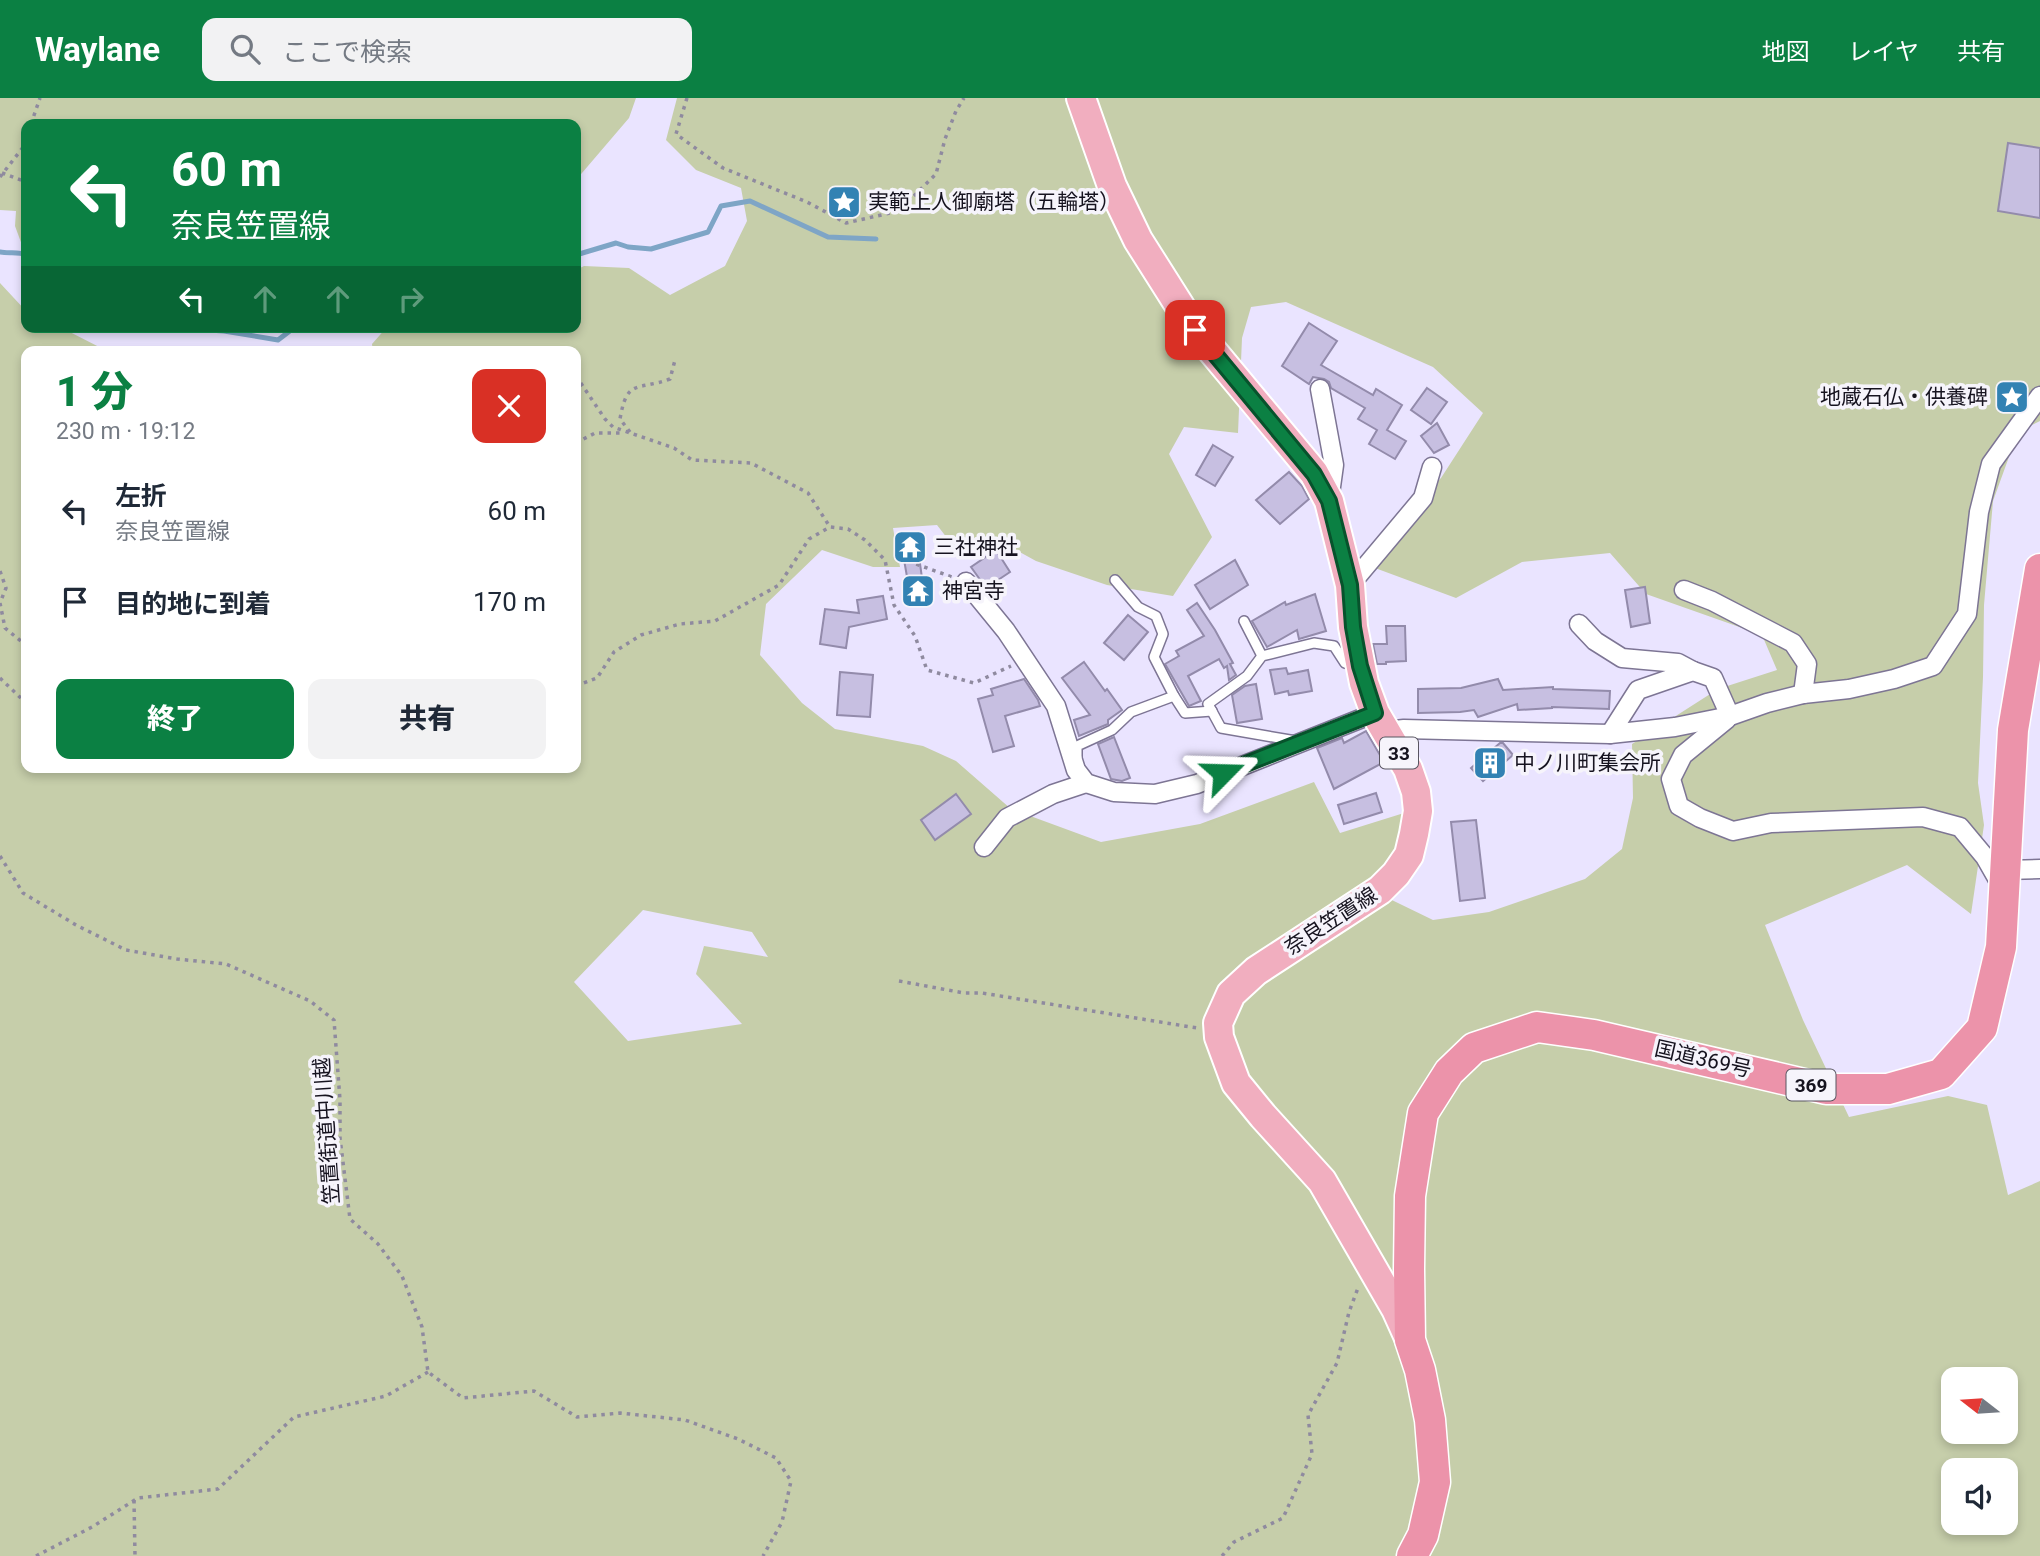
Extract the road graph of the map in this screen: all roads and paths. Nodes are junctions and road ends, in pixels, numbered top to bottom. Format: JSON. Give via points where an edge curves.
{"nodes":[{"id":1,"x":40,"y":98,"type":"edge"},
{"id":2,"x":687,"y":98,"type":"edge"},
{"id":3,"x":964,"y":98,"type":"edge"},
{"id":4,"x":1081,"y":98,"type":"edge"},
{"id":5,"x":33,"y":119,"type":"edge"},
{"id":6,"x":21,"y":149,"type":"edge"},
{"id":7,"x":1,"y":175,"type":"edge"},
{"id":8,"x":21,"y":181,"type":"edge"},
{"id":9,"x":675,"y":360,"type":"dead end"},
{"id":10,"x":581,"y":383,"type":"edge"},
{"id":11,"x":1320,"y":388,"type":"dead end"},
{"id":12,"x":2040,"y":396,"type":"edge"},
{"id":13,"x":630,"y":434,"type":"junction"},
{"id":14,"x":581,"y":440,"type":"edge"},
{"id":15,"x":1433,"y":467,"type":"dead end"},
{"id":16,"x":1329,"y":501,"type":"junction"},
{"id":17,"x":830,"y":527,"type":"junction"},
{"id":18,"x":912,"y":558,"type":"dead end"},
{"id":19,"x":2040,"y":569,"type":"edge"},
{"id":20,"x":0,"y":571,"type":"edge"},
{"id":21,"x":1115,"y":580,"type":"dead end"},
{"id":22,"x":966,"y":582,"type":"joint"},
{"id":23,"x":1350,"y":585,"type":"junction"},
{"id":24,"x":1684,"y":590,"type":"dead end"},
{"id":25,"x":1244,"y":621,"type":"dead end"},
{"id":26,"x":1579,"y":624,"type":"dead end"},
{"id":27,"x":21,"y":641,"type":"edge"},
{"id":28,"x":1262,"y":656,"type":"junction"},
{"id":29,"x":1026,"y":660,"type":"junction"},
{"id":30,"x":1360,"y":666,"type":"junction"},
{"id":31,"x":1693,"y":671,"type":"junction"},
{"id":32,"x":0,"y":678,"type":"edge"},
{"id":33,"x":581,"y":684,"type":"edge"},
{"id":34,"x":1803,"y":694,"type":"junction"},
{"id":35,"x":1174,"y":696,"type":"junction"},
{"id":36,"x":21,"y":698,"type":"edge"},
{"id":37,"x":1212,"y":711,"type":"junction"},
{"id":38,"x":1730,"y":716,"type":"junction"},
{"id":39,"x":1380,"y":722,"type":"junction"},
{"id":40,"x":1610,"y":734,"type":"junction"},
{"id":41,"x":1301,"y":742,"type":"junction"},
{"id":42,"x":1081,"y":776,"type":"junction"},
{"id":43,"x":984,"y":847,"type":"dead end"},
{"id":44,"x":0,"y":856,"type":"edge"},
{"id":45,"x":2040,"y":869,"type":"edge"},
{"id":46,"x":2005,"y":879,"type":"junction"},
{"id":47,"x":899,"y":981,"type":"dead end"},
{"id":48,"x":1219,"y":1037,"type":"junction"},
{"id":49,"x":1367,"y":1261,"type":"junction"},
{"id":50,"x":1410,"y":1340,"type":"junction"},
{"id":51,"x":428,"y":1372,"type":"junction"},
{"id":52,"x":134,"y":1500,"type":"junction"},
{"id":53,"x":36,"y":1556,"type":"edge"},
{"id":54,"x":135,"y":1556,"type":"edge"},
{"id":55,"x":763,"y":1556,"type":"edge"},
{"id":56,"x":1222,"y":1556,"type":"edge"},
{"id":57,"x":1412,"y":1556,"type":"edge"}],
"edges":[{"from":1,"to":5,"type":"path"},
{"from":2,"to":3,"type":"path","via":[[676,134],[723,168],[846,223],[899,211],[936,174],[945,139]]},
{"from":4,"to":16,"type":"main road","name":"奈良笠置線","number":"33","via":[[1112,186],[1138,240],[1195,330],[1314,474]]},
{"from":6,"to":7,"type":"path"},
{"from":7,"to":8,"type":"path"},
{"from":9,"to":13,"type":"path","via":[[670,379],[634,387],[624,398],[620,419]]},
{"from":10,"to":13,"type":"path","via":[[613,427]]},
{"from":11,"to":16,"type":"street","via":[[1334,465]]},
{"from":12,"to":34,"type":"street","via":[[1991,464],[1979,512],[1968,614],[1933,666],[1849,689]]},
{"from":13,"to":14,"type":"path","via":[[595,433]]},
{"from":13,"to":17,"type":"path","via":[[692,460],[751,463],[808,493]]},
{"from":15,"to":23,"type":"street","via":[[1423,498]]},
{"from":16,"to":23,"type":"main road","name":"奈良笠置線","number":"33"},
{"from":17,"to":29,"type":"path","via":[[848,528],[885,560],[894,605],[915,636],[927,670],[974,683]]},
{"from":17,"to":33,"type":"path","via":[[809,539],[779,585],[715,621],[640,635],[614,652],[597,678]]},
{"from":18,"to":22,"type":"path","via":[[913,563]]},
{"from":19,"to":46,"type":"highway","name":"国道369号","number":"369","via":[[2013,730]]},
{"from":20,"to":27,"type":"path","via":[[6,588],[0,603],[5,628]]},
{"from":21,"to":35,"type":"lane","via":[[1138,607],[1156,616],[1163,634],[1154,657]]},
{"from":22,"to":29,"type":"street"},
{"from":23,"to":30,"type":"main road","name":"奈良笠置線","number":"33"},
{"from":24,"to":34,"type":"street","via":[[1793,643],[1807,664]]},
{"from":25,"to":28,"type":"lane"},
{"from":26,"to":31,"type":"street","via":[[1595,641],[1622,657],[1678,663]]},
{"from":28,"to":30,"type":"lane","via":[[1314,643],[1334,646],[1345,663]]},
{"from":28,"to":37,"type":"lane","via":[[1247,676],[1208,704]]},
{"from":29,"to":42,"type":"street","via":[[1056,706]]},
{"from":30,"to":39,"type":"main road","name":"奈良笠置線","number":"33"},
{"from":31,"to":38,"type":"street","via":[[1713,678]]},
{"from":31,"to":40,"type":"street","via":[[1638,690]]},
{"from":32,"to":36,"type":"path"},
{"from":34,"to":38,"type":"street"},
{"from":35,"to":37,"type":"lane","via":[[1185,713]]},
{"from":35,"to":42,"type":"lane","via":[[1131,712],[1112,730],[1077,746]]},
{"from":37,"to":41,"type":"lane","via":[[1221,728]]},
{"from":38,"to":40,"type":"street"},
{"from":38,"to":46,"type":"street","via":[[1684,755],[1671,779],[1679,806],[1733,831],[1771,824],[1923,817],[1960,827]]},
{"from":39,"to":40,"type":"street","via":[[1404,729]]},
{"from":39,"to":41,"type":"street"},
{"from":39,"to":48,"type":"main road","name":"奈良笠置線","number":"33","via":[[1416,792],[1418,811],[1409,855],[1380,890],[1255,971],[1231,995],[1218,1023]]},
{"from":41,"to":42,"type":"street","via":[[1197,784],[1155,794],[1114,792]]},
{"from":42,"to":43,"type":"street","via":[[1007,818]]},
{"from":44,"to":51,"type":"path","name":"笠置街道中川越","via":[[23,893],[126,950],[226,964],[310,1001],[334,1020],[350,1219],[378,1244],[402,1276],[422,1327]]},
{"from":45,"to":46,"type":"street"},
{"from":46,"to":50,"type":"highway","name":"国道369号","number":"369","via":[[2001,947],[1982,1028],[1941,1074],[1888,1088],[1826,1088],[1594,1035],[1537,1027],[1474,1048],[1449,1072],[1423,1113],[1410,1196]]},
{"from":47,"to":48,"type":"path","via":[[1199,1028]]},
{"from":48,"to":49,"type":"main road","via":[[1236,1083],[1322,1181]]},
{"from":49,"to":50,"type":"main road"},
{"from":49,"to":56,"type":"path","via":[[1337,1363],[1308,1415],[1312,1454],[1283,1518],[1234,1542]]},
{"from":50,"to":57,"type":"highway","name":"国道369号","number":"369","via":[[1430,1420],[1435,1482],[1423,1535]]},
{"from":51,"to":52,"type":"path","via":[[386,1396],[294,1417],[218,1489]]},
{"from":51,"to":55,"type":"path","via":[[463,1398],[534,1391],[578,1417],[620,1413],[685,1420],[776,1458],[791,1481],[782,1522]]},
{"from":52,"to":53,"type":"path"},
{"from":52,"to":54,"type":"path"}]}
